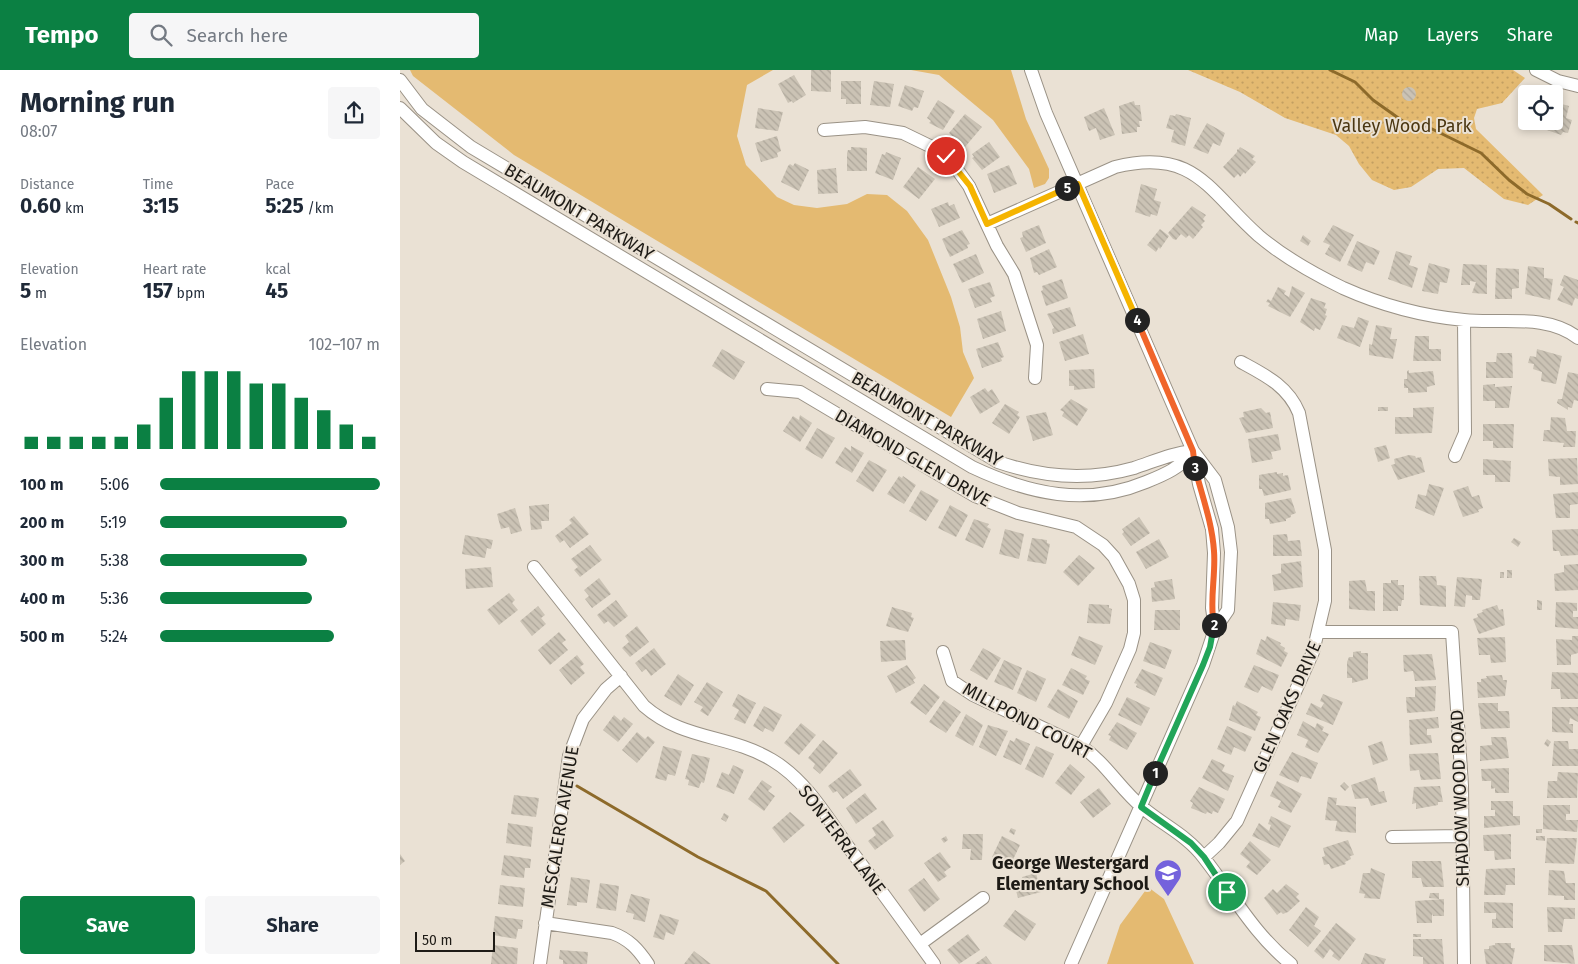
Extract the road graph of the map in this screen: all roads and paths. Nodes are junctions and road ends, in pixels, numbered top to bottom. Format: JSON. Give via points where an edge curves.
{"nodes":[{"id":1,"x":1031,"y":70,"type":"edge"},
{"id":2,"x":1536,"y":70,"type":"edge"},
{"id":3,"x":400,"y":80,"type":"edge"},
{"id":4,"x":1578,"y":86,"type":"edge"},
{"id":5,"x":400,"y":108,"type":"edge"},
{"id":6,"x":824,"y":130,"type":"dead end"},
{"id":7,"x":1078,"y":184,"type":"junction"},
{"id":8,"x":987,"y":224,"type":"junction"},
{"id":9,"x":1464,"y":320,"type":"junction"},
{"id":10,"x":1578,"y":338,"type":"edge"},
{"id":11,"x":1241,"y":362,"type":"dead end"},
{"id":12,"x":1035,"y":378,"type":"dead end"},
{"id":13,"x":767,"y":389,"type":"dead end"},
{"id":14,"x":1193,"y":451,"type":"junction"},
{"id":15,"x":1455,"y":456,"type":"dead end"},
{"id":16,"x":534,"y":566,"type":"dead end"},
{"id":17,"x":1320,"y":632,"type":"junction"},
{"id":18,"x":943,"y":652,"type":"dead end"},
{"id":19,"x":620,"y":676,"type":"junction"},
{"id":20,"x":1081,"y":746,"type":"junction"},
{"id":21,"x":1141,"y":807,"type":"junction"},
{"id":22,"x":1463,"y":836,"type":"junction"},
{"id":23,"x":1392,"y":837,"type":"dead end"},
{"id":24,"x":1204,"y":857,"type":"junction"},
{"id":25,"x":983,"y":898,"type":"dead end"},
{"id":26,"x":545,"y":923,"type":"junction"},
{"id":27,"x":920,"y":944,"type":"junction"},
{"id":28,"x":540,"y":964,"type":"edge"},
{"id":29,"x":648,"y":964,"type":"edge"},
{"id":30,"x":934,"y":964,"type":"edge"},
{"id":31,"x":1071,"y":964,"type":"edge"},
{"id":32,"x":1290,"y":964,"type":"edge"},
{"id":33,"x":1464,"y":964,"type":"edge"}],
"edges":[{"from":1,"to":7,"type":"street","via":[[1046,113]]},
{"from":2,"to":4,"type":"street"},
{"from":3,"to":14,"type":"street","name":"BEAUMONT PARKWAY","via":[[422,108],[471,147],[998,462],[1049,476],[1095,476],[1137,467],[1170,454]]},
{"from":5,"to":14,"type":"street","name":"BEAUMONT PARKWAY","via":[[436,143],[463,162],[991,476],[1045,493],[1091,496],[1140,484],[1172,471],[1183,464]]},
{"from":6,"to":8,"type":"street","via":[[880,128],[913,136],[936,149],[946,156],[970,186]]},
{"from":7,"to":8,"type":"street"},
{"from":7,"to":9,"type":"street","via":[[1130,163],[1176,166],[1202,179],[1264,240],[1316,274],[1396,308]]},
{"from":7,"to":14,"type":"street"},
{"from":8,"to":12,"type":"street","via":[[1014,274],[1037,345]]},
{"from":9,"to":10,"type":"street","via":[[1536,322],[1563,329]]},
{"from":9,"to":15,"type":"street","via":[[1465,433]]},
{"from":11,"to":17,"type":"street","name":"GLEN OAKS DRIVE","via":[[1280,385],[1299,413],[1325,550],[1326,601]]},
{"from":13,"to":20,"type":"street","name":"DIAMOND GLEN DRIVE","via":[[800,392],[975,496],[1018,513],[1076,527],[1103,544],[1129,584],[1134,600],[1134,633],[1130,650],[1106,703]]},
{"from":14,"to":21,"type":"street","via":[[1215,480],[1228,527],[1231,552],[1228,610],[1214,629],[1203,665]]},
{"from":16,"to":19,"type":"street","name":"SONTERRA LANE"},
{"from":17,"to":22,"type":"street","name":"SHADOW WOOD ROAD","via":[[1452,632]]},
{"from":17,"to":24,"type":"street","name":"GLEN OAKS DRIVE","via":[[1236,821]]},
{"from":18,"to":20,"type":"street","name":"MILLPOND COURT","via":[[952,681],[995,707]]},
{"from":19,"to":26,"type":"street","name":"MESCALERO AVENUE","via":[[583,719],[569,756]]},
{"from":19,"to":27,"type":"street","name":"SONTERRA LANE","via":[[644,706],[671,725],[749,749],[788,772],[813,798]]},
{"from":20,"to":21,"type":"street","name":"MILLPOND COURT","via":[[1106,766]]},
{"from":21,"to":24,"type":"street","name":"MILLPOND COURT"},
{"from":21,"to":31,"type":"street"},
{"from":22,"to":23,"type":"street"},
{"from":22,"to":33,"type":"street","name":"SHADOW WOOD ROAD"},
{"from":24,"to":32,"type":"street","name":"MILLPOND COURT","via":[[1246,918]]},
{"from":25,"to":27,"type":"street"},
{"from":26,"to":28,"type":"street","name":"MESCALERO AVENUE"},
{"from":26,"to":29,"type":"street","via":[[612,933],[632,943]]},
{"from":27,"to":30,"type":"street","name":"SONTERRA LANE"}]}
